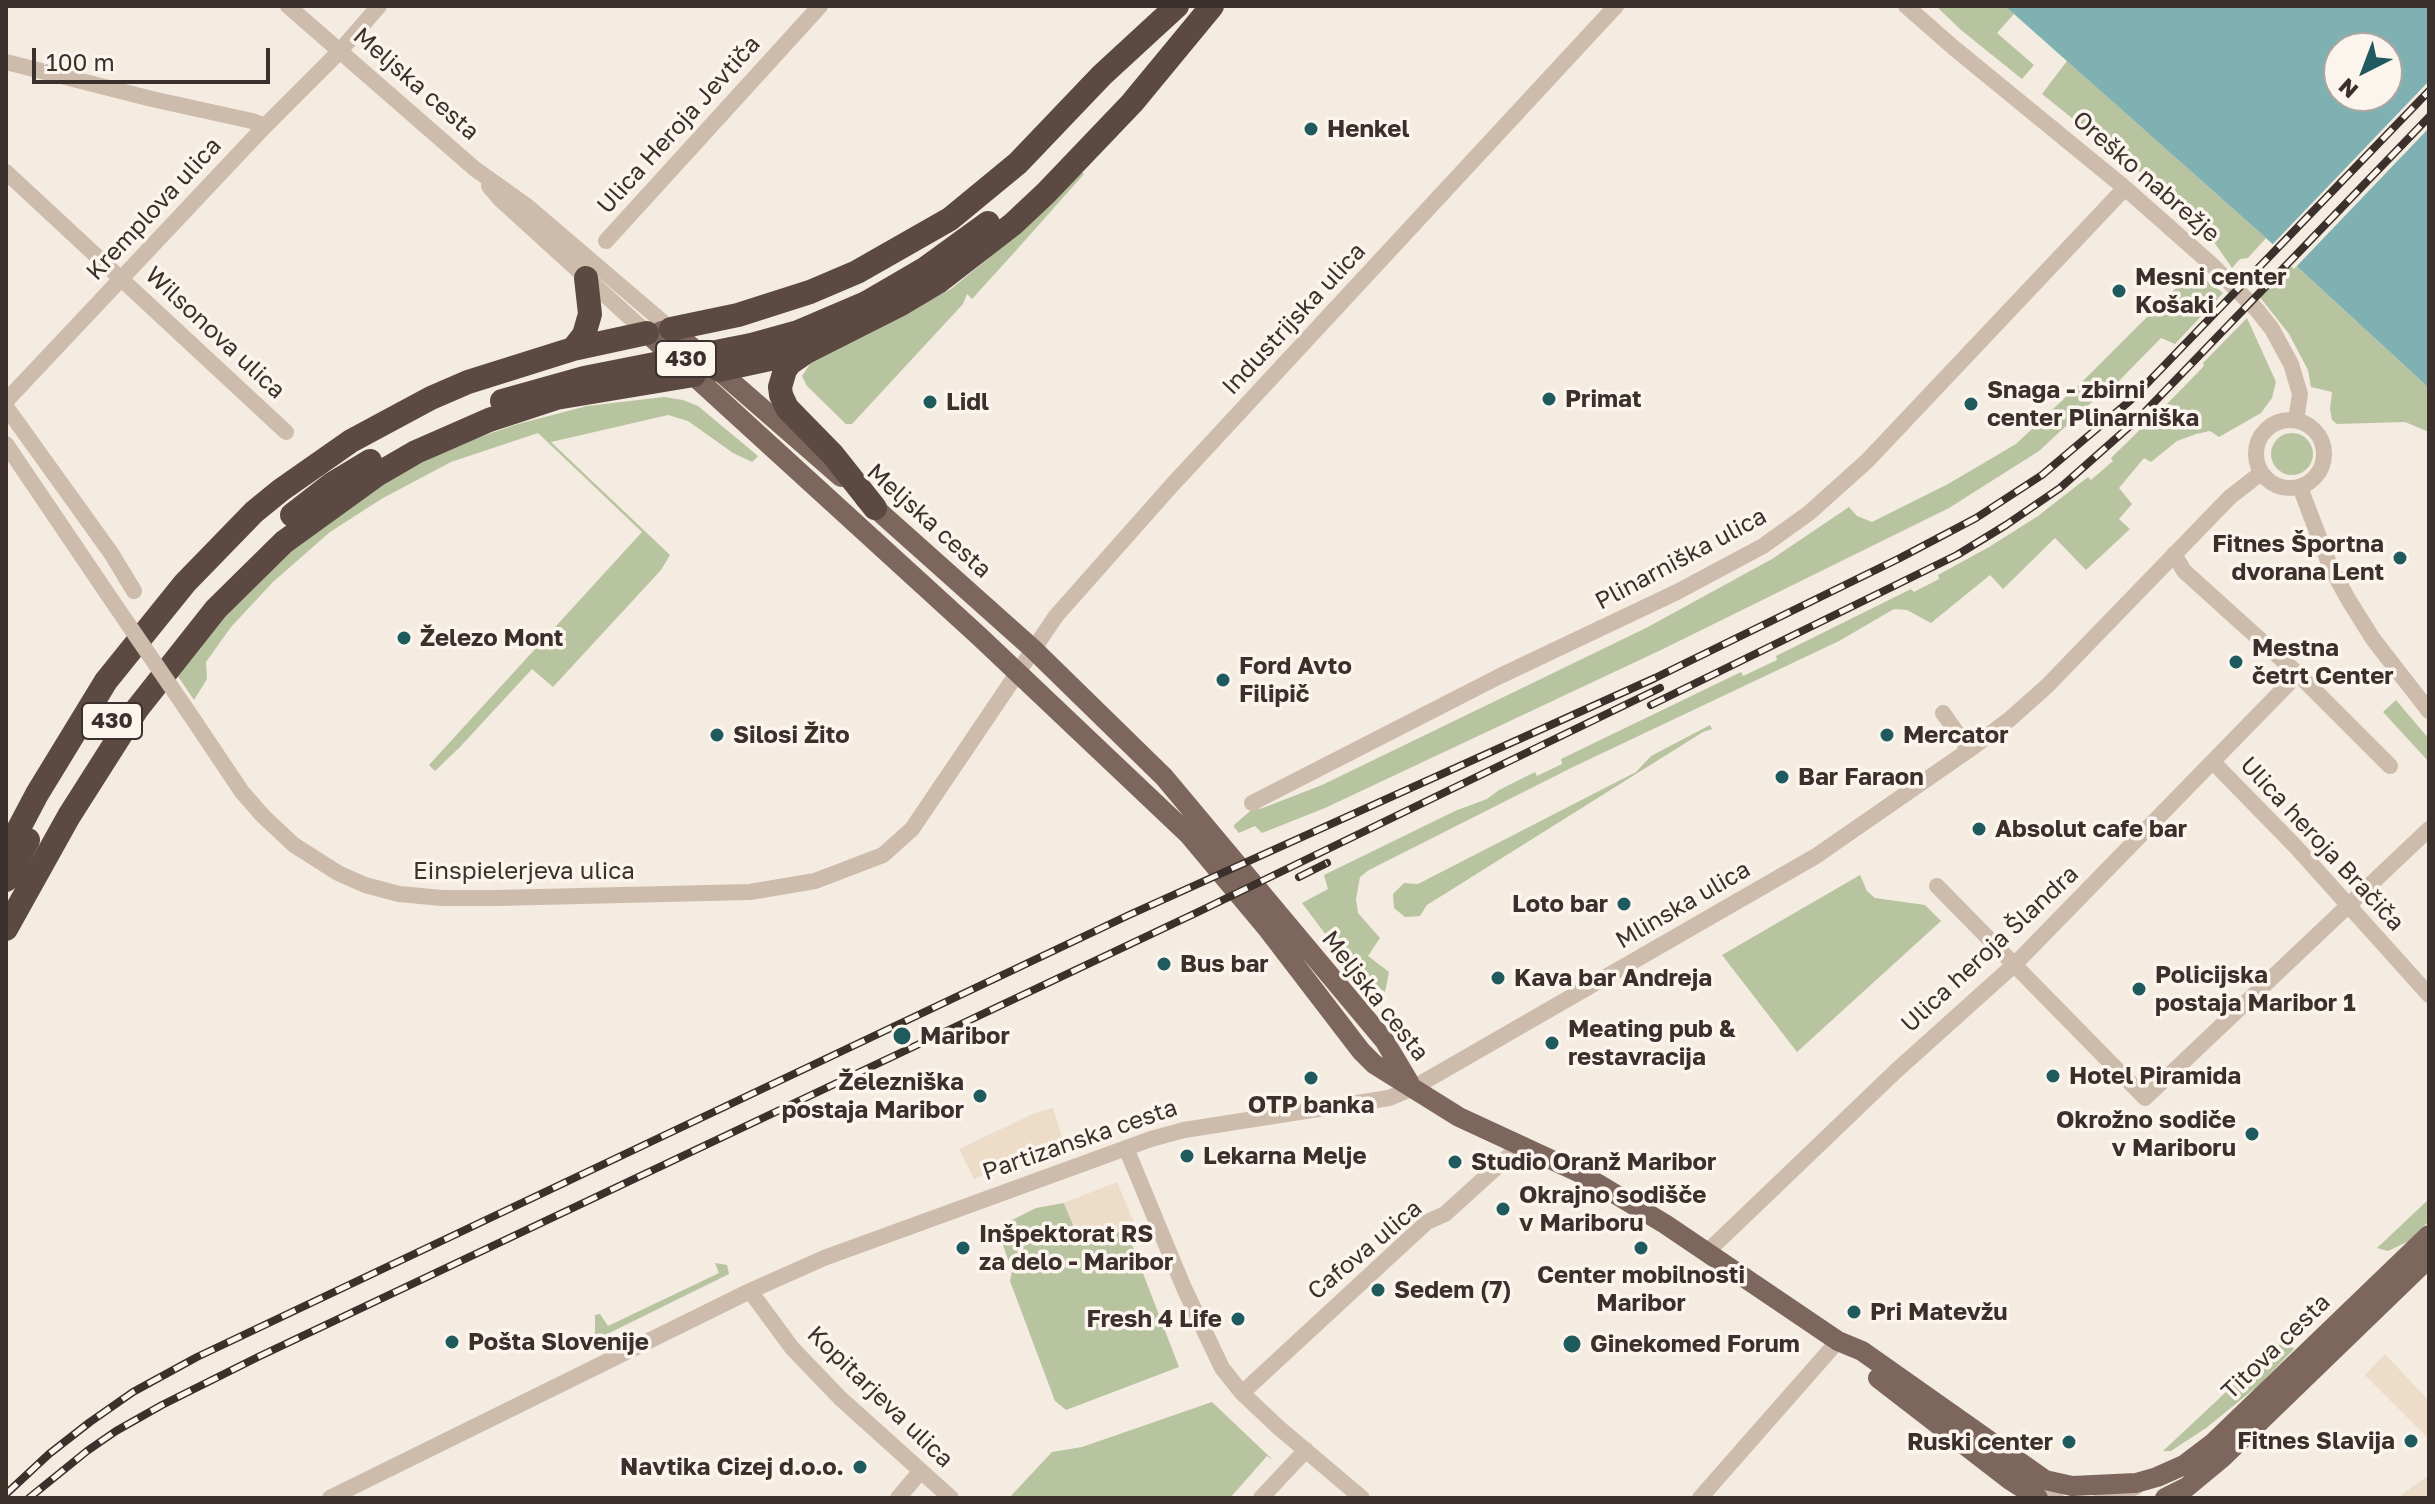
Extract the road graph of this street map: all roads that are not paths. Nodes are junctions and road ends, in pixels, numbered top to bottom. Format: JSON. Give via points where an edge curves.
{"nodes":[{"id":1,"x":288,"y":6,"type":"edge"},
{"id":2,"x":379,"y":6,"type":"edge"},
{"id":3,"x":820,"y":6,"type":"edge"},
{"id":4,"x":1180,"y":6,"type":"edge"},
{"id":5,"x":1211,"y":6,"type":"edge"},
{"id":6,"x":1616,"y":6,"type":"edge"},
{"id":7,"x":1906,"y":6,"type":"edge"},
{"id":8,"x":339,"y":52,"type":"junction"},
{"id":9,"x":6,"y":62,"type":"edge"},
{"id":10,"x":265,"y":126,"type":"junction"},
{"id":11,"x":475,"y":169,"type":"junction"},
{"id":12,"x":6,"y":172,"type":"edge"},
{"id":13,"x":2125,"y":188,"type":"junction"},
{"id":14,"x":606,"y":241,"type":"dead end"},
{"id":15,"x":586,"y":278,"type":"junction"},
{"id":16,"x":121,"y":279,"type":"junction"},
{"id":17,"x":862,"y":298,"type":"junction"},
{"id":18,"x":659,"y":331,"type":"junction"},
{"id":19,"x":841,"y":334,"type":"junction"},
{"id":20,"x":573,"y":349,"type":"junction"},
{"id":21,"x":719,"y":370,"type":"junction"},
{"id":22,"x":694,"y":375,"type":"junction"},
{"id":23,"x":499,"y":396,"type":"junction"},
{"id":24,"x":6,"y":404,"type":"edge"},
{"id":25,"x":2296,"y":420,"type":"junction"},
{"id":26,"x":286,"y":432,"type":"dead end"},
{"id":27,"x":6,"y":444,"type":"edge"},
{"id":28,"x":2261,"y":473,"type":"junction"},
{"id":29,"x":2300,"y":487,"type":"junction"},
{"id":30,"x":875,"y":508,"type":"junction"},
{"id":31,"x":2174,"y":554,"type":"junction"},
{"id":32,"x":134,"y":591,"type":"dead end"},
{"id":33,"x":1033,"y":649,"type":"junction"},
{"id":34,"x":1017,"y":672,"type":"junction"},
{"id":35,"x":2298,"y":674,"type":"junction"},
{"id":36,"x":2429,"y":711,"type":"edge"},
{"id":37,"x":1943,"y":713,"type":"dead end"},
{"id":38,"x":1969,"y":750,"type":"junction"},
{"id":39,"x":2213,"y":762,"type":"junction"},
{"id":40,"x":2390,"y":766,"type":"dead end"},
{"id":41,"x":1252,"y":803,"type":"dead end"},
{"id":42,"x":2429,"y":829,"type":"edge"},
{"id":43,"x":6,"y":853,"type":"edge"},
{"id":44,"x":6,"y":880,"type":"edge"},
{"id":45,"x":1937,"y":886,"type":"dead end"},
{"id":46,"x":2347,"y":906,"type":"junction"},
{"id":47,"x":6,"y":909,"type":"edge"},
{"id":48,"x":6,"y":929,"type":"edge"},
{"id":49,"x":2015,"y":964,"type":"junction"},
{"id":50,"x":2429,"y":995,"type":"edge"},
{"id":51,"x":1413,"y":1088,"type":"junction"},
{"id":52,"x":1521,"y":1145,"type":"junction"},
{"id":53,"x":1126,"y":1148,"type":"junction"},
{"id":54,"x":2429,"y":1235,"type":"edge"},
{"id":55,"x":1707,"y":1252,"type":"junction"},
{"id":56,"x":2429,"y":1258,"type":"edge"},
{"id":57,"x":750,"y":1291,"type":"junction"},
{"id":58,"x":1838,"y":1341,"type":"junction"},
{"id":59,"x":1242,"y":1393,"type":"junction"},
{"id":60,"x":1306,"y":1450,"type":"junction"},
{"id":61,"x":920,"y":1472,"type":"junction"},
{"id":62,"x":2035,"y":1473,"type":"junction"},
{"id":63,"x":2201,"y":1476,"type":"junction"},
{"id":64,"x":2148,"y":1480,"type":"junction"},
{"id":65,"x":330,"y":1498,"type":"edge"},
{"id":66,"x":898,"y":1498,"type":"edge"},
{"id":67,"x":951,"y":1498,"type":"edge"},
{"id":68,"x":1261,"y":1498,"type":"edge"},
{"id":69,"x":1362,"y":1498,"type":"edge"},
{"id":70,"x":1700,"y":1498,"type":"edge"},
{"id":71,"x":2038,"y":1498,"type":"edge"},
{"id":72,"x":2056,"y":1498,"type":"edge"},
{"id":73,"x":2101,"y":1498,"type":"edge"},
{"id":74,"x":2165,"y":1498,"type":"edge"},
{"id":75,"x":2184,"y":1498,"type":"edge"}],
"edges":[{"from":1,"to":8,"type":"street","name":"Meljska cesta"},
{"from":2,"to":8,"type":"street","name":"Kremplova ulica"},
{"from":3,"to":14,"type":"street","name":"Ulica Heroja Jevtiča"},
{"from":4,"to":17,"type":"highway","number":"430","via":[[1069,133],[995,205]]},
{"from":4,"to":18,"type":"highway","via":[[1102,75],[1018,163],[950,219],[810,292],[738,315]]},
{"from":5,"to":17,"type":"highway","number":"430","via":[[1000,213],[926,268]]},
{"from":5,"to":19,"type":"highway","via":[[1132,103],[1013,224],[938,282]]},
{"from":6,"to":33,"type":"street","name":"Industrijska ulica","via":[[1173,484]]},
{"from":7,"to":13,"type":"street","name":"Oreško nabrežje"},
{"from":8,"to":10,"type":"street","name":"Kremplova ulica"},
{"from":8,"to":11,"type":"street","name":"Meljska cesta"},
{"from":9,"to":10,"type":"street"},
{"from":10,"to":16,"type":"street","name":"Kremplova ulica"},
{"from":11,"to":15,"type":"street","name":"Meljska cesta"},
{"from":11,"to":18,"type":"street","name":"Meljska cesta","via":[[527,206]]},
{"from":12,"to":16,"type":"street","name":"Wilsonova ulica"},
{"from":13,"to":25,"type":"street","name":"Oreško nabrežje","via":[[2242,294],[2272,329],[2297,382]]},
{"from":13,"to":41,"type":"street","name":"Plinarniška ulica","via":[[1867,461],[1786,530],[1677,592]]},
{"from":15,"to":18,"type":"street","name":"Meljska cesta"},
{"from":15,"to":20,"type":"highway","via":[[590,314]]},
{"from":16,"to":24,"type":"street","name":"Kremplova ulica"},
{"from":16,"to":26,"type":"street","name":"Wilsonova ulica"},
{"from":17,"to":23,"type":"highway","number":"430","bridge":true,"via":[[798,332],[751,345]]},
{"from":18,"to":20,"type":"highway"},
{"from":18,"to":21,"type":"main road","name":"Meljska cesta"},
{"from":18,"to":22,"type":"main road","name":"Meljska cesta"},
{"from":19,"to":21,"type":"highway"},
{"from":19,"to":30,"type":"highway","via":[[790,363],[782,376],[781,395]]},
{"from":20,"to":43,"type":"highway","via":[[468,382],[391,418],[316,464],[254,512],[185,583],[106,681]]},
{"from":21,"to":22,"type":"main road"},
{"from":21,"to":30,"type":"main road","name":"Meljska cesta"},
{"from":22,"to":34,"type":"main road","name":"Meljska cesta"},
{"from":22,"to":48,"type":"highway","via":[[556,398],[489,420],[378,474],[284,542],[216,609],[137,709]]},
{"from":23,"to":44,"type":"highway","number":"430","via":[[437,410],[359,452],[247,540],[196,592],[117,691]]},
{"from":23,"to":47,"type":"highway","number":"430","via":[[332,484],[249,554],[205,600],[127,699],[59,809]]},
{"from":24,"to":32,"type":"street"},
{"from":25,"to":28,"type":"street","via":[[2280,421],[2261,435],[2256,450]]},
{"from":25,"to":29,"type":"street","via":[[2318,434],[2324,453],[2318,475]]},
{"from":27,"to":34,"type":"street","name":"Einspielerjeva ulica","bridge":true,"via":[[242,792],[314,858],[365,885],[399,894],[442,898],[750,892],[815,881],[883,855],[912,829]]},
{"from":28,"to":29,"type":"street","via":[[2274,485]]},
{"from":28,"to":31,"type":"street","name":"Mlinska ulica"},
{"from":29,"to":36,"type":"street","via":[[2348,599]]},
{"from":30,"to":33,"type":"main road","name":"Meljska cesta"},
{"from":31,"to":35,"type":"street","via":[[2184,571]]},
{"from":31,"to":38,"type":"street","name":"Mlinska ulica","via":[[2047,686]]},
{"from":33,"to":34,"type":"street","name":"Industrijska ulica"},
{"from":33,"to":51,"type":"main road","name":"Meljska cesta","via":[[1164,777],[1384,1040]]},
{"from":34,"to":51,"type":"main road","name":"Meljska cesta","via":[[1189,835],[1361,1051]]},
{"from":35,"to":39,"type":"street","name":"Ulica heroja Šlandra"},
{"from":35,"to":40,"type":"street"},
{"from":37,"to":38,"type":"street"},
{"from":38,"to":51,"type":"street","name":"Mlinska ulica","via":[[1816,856]]},
{"from":39,"to":46,"type":"street","name":"Ulica heroja Bračiča"},
{"from":39,"to":49,"type":"street","name":"Ulica heroja Šlandra"},
{"from":42,"to":46,"type":"street"},
{"from":45,"to":49,"type":"street"},
{"from":46,"to":49,"type":"street","via":[[2145,1098]]},
{"from":46,"to":50,"type":"street","name":"Ulica heroja Bračiča"},
{"from":49,"to":55,"type":"street","name":"Ulica heroja Šlandra"},
{"from":51,"to":52,"type":"main road","via":[[1459,1117]]},
{"from":51,"to":53,"type":"street","name":"Partizanska cesta","via":[[1389,1098],[1184,1130]]},
{"from":52,"to":55,"type":"main road","via":[[1595,1182]]},
{"from":52,"to":59,"type":"street","name":"Cafova ulica"},
{"from":53,"to":57,"type":"street","name":"Partizanska cesta","via":[[824,1258]]},
{"from":53,"to":59,"type":"street","via":[[1215,1357]]},
{"from":54,"to":64,"type":"main road","name":"Titova cesta","via":[[2213,1443],[2184,1465]]},
{"from":55,"to":58,"type":"main road"},
{"from":56,"to":63,"type":"main road","name":"Titova cesta"},
{"from":57,"to":61,"type":"street","name":"Kopitarjeva ulica","via":[[792,1348]]},
{"from":57,"to":65,"type":"street","name":"Partizanska cesta"},
{"from":58,"to":62,"type":"main road","via":[[1862,1351]]},
{"from":58,"to":70,"type":"street"},
{"from":58,"to":71,"type":"main road","via":[[1852,1358]]},
{"from":59,"to":60,"type":"street"},
{"from":60,"to":68,"type":"street"},
{"from":60,"to":69,"type":"street"},
{"from":61,"to":66,"type":"street"},
{"from":61,"to":67,"type":"street","name":"Kopitarjeva ulica"},
{"from":62,"to":64,"type":"main road","name":"Titova cesta","via":[[2072,1486]]},
{"from":62,"to":72,"type":"street"},
{"from":63,"to":74,"type":"main road","name":"Titova cesta"},
{"from":63,"to":75,"type":"street"},
{"from":64,"to":73,"type":"street","name":"Titova cesta"}]}
